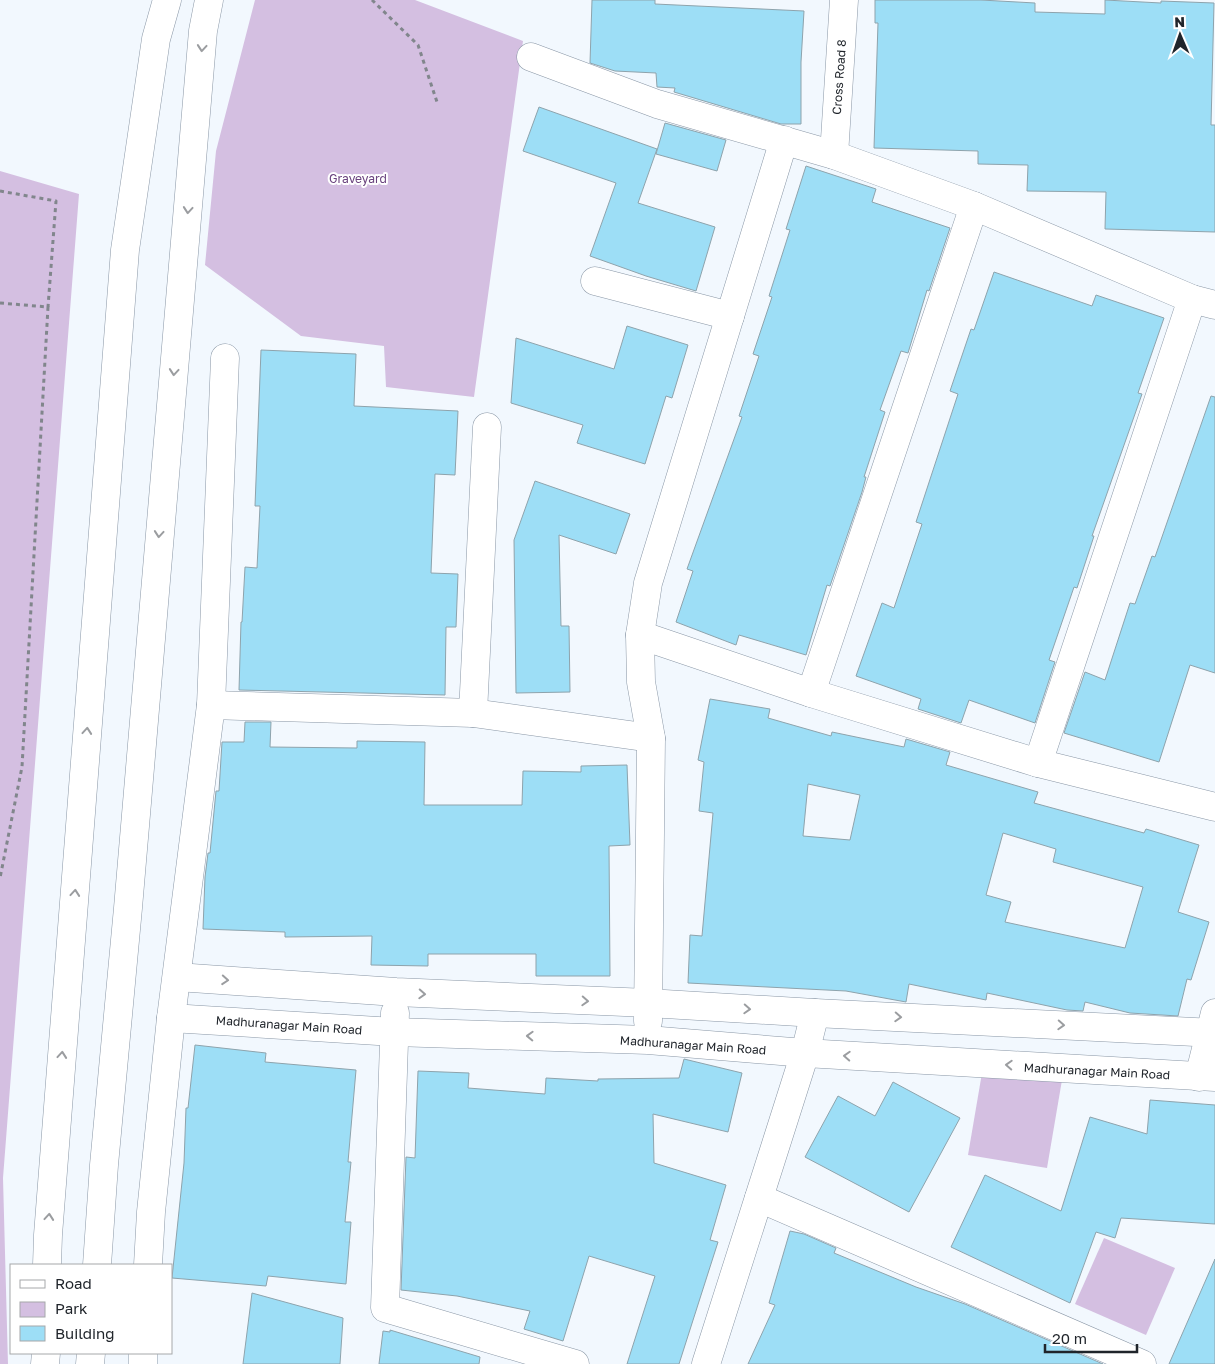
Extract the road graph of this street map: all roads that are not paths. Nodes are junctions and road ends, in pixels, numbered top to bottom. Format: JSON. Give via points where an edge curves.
{"nodes":[{"id":1,"x":167,"y":0,"type":"edge"},
{"id":2,"x":209,"y":0,"type":"edge"},
{"id":3,"x":844,"y":0,"type":"edge"},
{"id":4,"x":532,"y":57,"type":"dead end"},
{"id":5,"x":784,"y":140,"type":"junction"},
{"id":6,"x":834,"y":155,"type":"junction"},
{"id":7,"x":974,"y":206,"type":"junction"},
{"id":8,"x":595,"y":281,"type":"dead end"},
{"id":9,"x":1203,"y":302,"type":"edge"},
{"id":10,"x":730,"y":316,"type":"junction"},
{"id":11,"x":225,"y":358,"type":"dead end"},
{"id":12,"x":487,"y":427,"type":"dead end"},
{"id":13,"x":640,"y":635,"type":"junction"},
{"id":14,"x":811,"y":693,"type":"junction"},
{"id":15,"x":211,"y":705,"type":"junction"},
{"id":16,"x":473,"y":713,"type":"junction"},
{"id":17,"x":651,"y":738,"type":"junction"},
{"id":18,"x":1038,"y":763,"type":"junction"},
{"id":19,"x":1215,"y":807,"type":"edge"},
{"id":20,"x":177,"y":977,"type":"junction"},
{"id":21,"x":396,"y":992,"type":"junction"},
{"id":22,"x":648,"y":1003,"type":"junction"},
{"id":23,"x":815,"y":1014,"type":"junction"},
{"id":24,"x":171,"y":1018,"type":"junction"},
{"id":25,"x":1213,"y":1026,"type":"edge"},
{"id":26,"x":394,"y":1032,"type":"junction"},
{"id":27,"x":648,"y":1040,"type":"junction"},
{"id":28,"x":805,"y":1053,"type":"junction"},
{"id":29,"x":1207,"y":1077,"type":"edge"},
{"id":30,"x":759,"y":1198,"type":"junction"},
{"id":31,"x":47,"y":1264,"type":"edge"},
{"id":32,"x":97,"y":1264,"type":"edge"},
{"id":33,"x":148,"y":1264,"type":"edge"},
{"id":34,"x":575,"y":1364,"type":"edge"},
{"id":35,"x":706,"y":1364,"type":"edge"},
{"id":36,"x":1142,"y":1364,"type":"edge"}],
"edges":[{"from":31,"to":1,"type":"street","one_way":true,"via":[[125,250],[156,40]]},
{"from":2,"to":32,"type":"street","one_way":true,"via":[[202,41]]},
{"from":3,"to":6,"type":"street","name":"Cross Road 8"},
{"from":4,"to":5,"type":"street","via":[[656,104]]},
{"from":5,"to":6,"type":"street"},
{"from":5,"to":10,"type":"street"},
{"from":6,"to":7,"type":"street"},
{"from":7,"to":9,"type":"street"},
{"from":7,"to":14,"type":"street"},
{"from":8,"to":10,"type":"street"},
{"from":9,"to":18,"type":"street"},
{"from":10,"to":13,"type":"street","via":[[648,583]]},
{"from":11,"to":15,"type":"street"},
{"from":12,"to":16,"type":"street"},
{"from":13,"to":14,"type":"street"},
{"from":13,"to":17,"type":"street","via":[[642,682]]},
{"from":14,"to":18,"type":"street"},
{"from":15,"to":16,"type":"street"},
{"from":15,"to":20,"type":"street"},
{"from":16,"to":17,"type":"street"},
{"from":17,"to":22,"type":"street"},
{"from":18,"to":19,"type":"street"},
{"from":20,"to":21,"type":"street","one_way":true},
{"from":20,"to":24,"type":"street"},
{"from":21,"to":22,"type":"street","one_way":true},
{"from":21,"to":26,"type":"street"},
{"from":22,"to":23,"type":"street","one_way":true},
{"from":22,"to":27,"type":"street"},
{"from":23,"to":25,"type":"street","one_way":true},
{"from":23,"to":28,"type":"street"},
{"from":24,"to":26,"type":"street","name":"Madhuranagar Main Road"},
{"from":24,"to":33,"type":"street"},
{"from":25,"to":29,"type":"street"},
{"from":27,"to":26,"type":"street","name":"Madhuranagar Main Road","one_way":true},
{"from":26,"to":34,"type":"street","via":[[385,1308]]},
{"from":27,"to":28,"type":"street","name":"Madhuranagar Main Road"},
{"from":29,"to":28,"type":"street","name":"Madhuranagar Main Road","one_way":true},
{"from":28,"to":30,"type":"street"},
{"from":30,"to":35,"type":"street"},
{"from":30,"to":36,"type":"street"}]}
